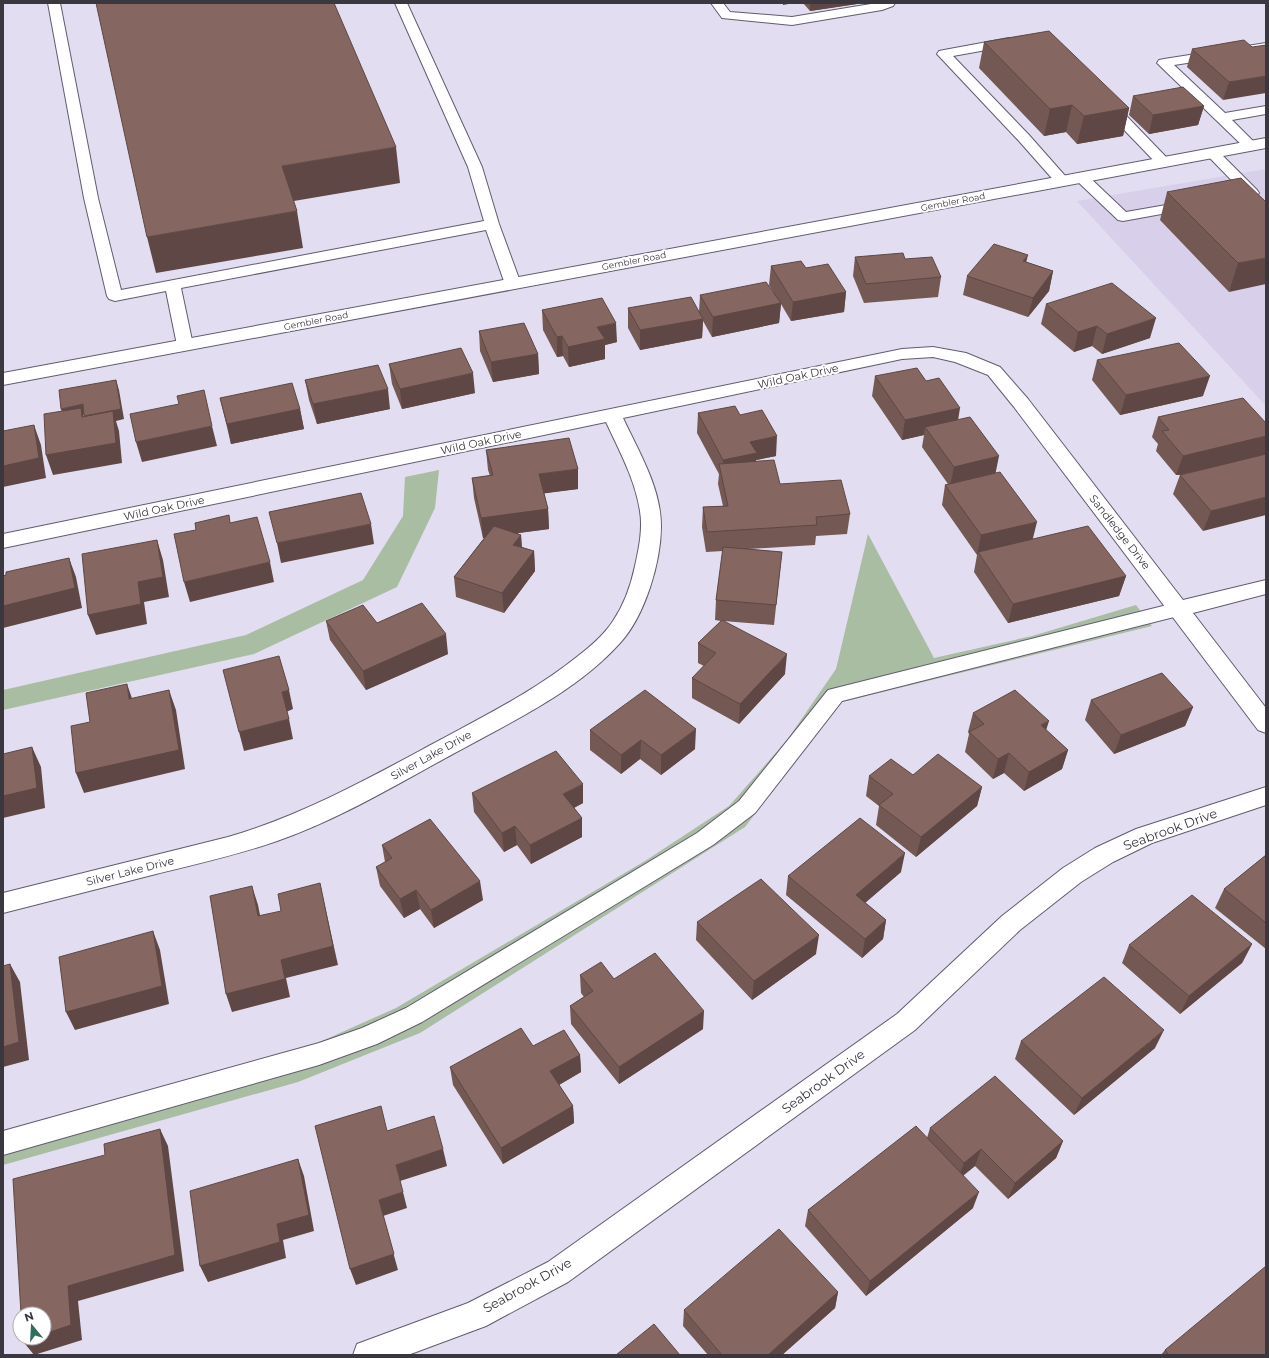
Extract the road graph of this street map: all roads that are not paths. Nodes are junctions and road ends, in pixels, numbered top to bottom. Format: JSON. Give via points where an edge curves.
{"nodes":[{"id":1,"x":54,"y":3,"type":"edge"},
{"id":2,"x":401,"y":3,"type":"edge"},
{"id":3,"x":717,"y":3,"type":"edge"},
{"id":4,"x":890,"y":3,"type":"edge"},
{"id":5,"x":1025,"y":39,"type":"edge"},
{"id":6,"x":1264,"y":49,"type":"edge"},
{"id":7,"x":1095,"y":92,"type":"edge"},
{"id":8,"x":1266,"y":110,"type":"edge"},
{"id":9,"x":1221,"y":118,"type":"junction"},
{"id":10,"x":1258,"y":145,"type":"edge"},
{"id":11,"x":1212,"y":153,"type":"junction"},
{"id":12,"x":1163,"y":162,"type":"junction"},
{"id":13,"x":1082,"y":178,"type":"junction"},
{"id":14,"x":1062,"y":181,"type":"junction"},
{"id":15,"x":1229,"y":197,"type":"edge"},
{"id":16,"x":1206,"y":202,"type":"edge"},
{"id":17,"x":492,"y":224,"type":"junction"},
{"id":18,"x":513,"y":284,"type":"junction"},
{"id":19,"x":173,"y":285,"type":"junction"},
{"id":20,"x":185,"y":345,"type":"junction"},
{"id":21,"x":960,"y":357,"type":"joint"},
{"id":22,"x":3,"y":379,"type":"edge"},
{"id":23,"x":612,"y":415,"type":"junction"},
{"id":24,"x":3,"y":541,"type":"edge"},
{"id":25,"x":1266,"y":588,"type":"edge"},
{"id":26,"x":1179,"y":609,"type":"junction"},
{"id":27,"x":1266,"y":724,"type":"edge"},
{"id":28,"x":1266,"y":796,"type":"edge"},
{"id":29,"x":3,"y":903,"type":"edge"},
{"id":30,"x":3,"y":1142,"type":"edge"},
{"id":31,"x":368,"y":1355,"type":"edge"}],
"edges":[{"from":1,"to":19,"type":"lane","via":[[91,198],[115,296]]},
{"from":2,"to":17,"type":"lane","via":[[475,167]]},
{"from":3,"to":4,"type":"lane","via":[[726,15],[792,21]]},
{"from":5,"to":14,"type":"lane","via":[[944,54]]},
{"from":6,"to":9,"type":"lane","via":[[1164,63]]},
{"from":7,"to":12,"type":"lane"},
{"from":8,"to":9,"type":"lane"},
{"from":9,"to":10,"type":"lane"},
{"from":10,"to":11,"type":"street","name":"Gembler Road"},
{"from":11,"to":12,"type":"street","name":"Gembler Road"},
{"from":11,"to":15,"type":"lane","via":[[1252,193]]},
{"from":12,"to":13,"type":"street","name":"Gembler Road"},
{"from":13,"to":14,"type":"street","name":"Gembler Road"},
{"from":13,"to":16,"type":"lane","via":[[1123,217]]},
{"from":14,"to":18,"type":"street","name":"Gembler Road"},
{"from":17,"to":18,"type":"lane"},
{"from":17,"to":19,"type":"lane"},
{"from":18,"to":20,"type":"street","name":"Gembler Road"},
{"from":19,"to":20,"type":"lane"},
{"from":20,"to":22,"type":"street","name":"Gembler Road"},
{"from":21,"to":23,"type":"street","name":"Wild Oak Drive","via":[[933,352],[902,354]]},
{"from":21,"to":26,"type":"street","name":"Sandledge Drive","via":[[994,371]]},
{"from":23,"to":24,"type":"street","name":"Wild Oak Drive"},
{"from":23,"to":29,"type":"street","name":"Silver Lake Drive","via":[[649,504],[651,527],[648,553],[632,607],[614,636],[580,665],[545,692],[374,786],[270,834]]},
{"from":25,"to":26,"type":"street"},
{"from":26,"to":27,"type":"street","name":"Sandledge Drive"},
{"from":26,"to":30,"type":"lane","via":[[835,695],[741,812],[705,839],[414,1016],[319,1054]]},
{"from":28,"to":31,"type":"street","name":"Seabrook Drive","via":[[1144,836],[1104,855],[1072,875],[1011,923],[906,1022],[558,1272],[475,1314]]}]}
